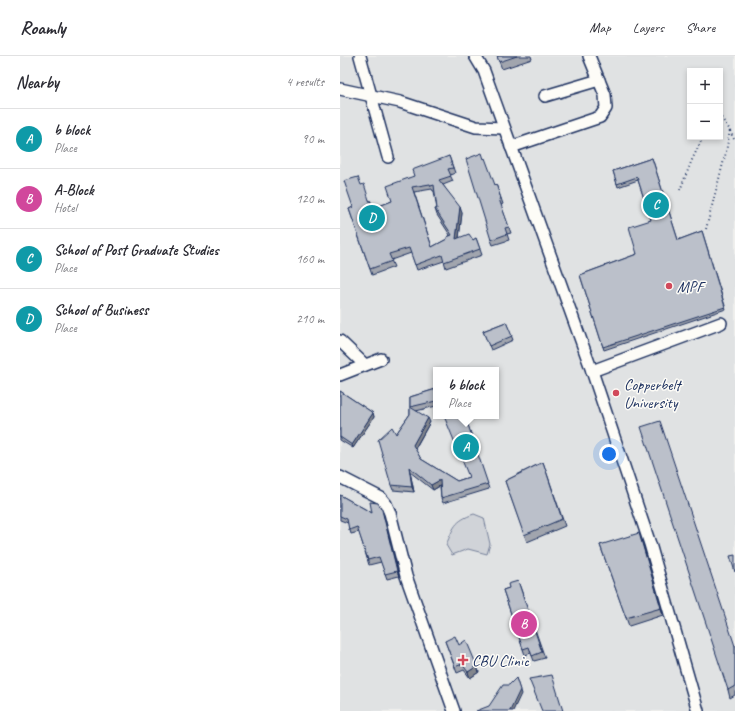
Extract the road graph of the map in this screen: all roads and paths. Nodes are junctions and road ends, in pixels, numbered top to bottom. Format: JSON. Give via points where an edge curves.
{"nodes":[{"id":1,"x":360,"y":56,"type":"edge"},
{"id":2,"x":475,"y":56,"type":"edge"},
{"id":3,"x":589,"y":56,"type":"edge"},
{"id":4,"x":599,"y":80,"type":"junction"},
{"id":5,"x":340,"y":89,"type":"edge"},
{"id":6,"x":372,"y":96,"type":"junction"},
{"id":7,"x":545,"y":96,"type":"dead end"},
{"id":8,"x":723,"y":120,"type":"edge"},
{"id":9,"x":504,"y":128,"type":"junction"},
{"id":10,"x":730,"y":130,"type":"junction"},
{"id":11,"x":702,"y":140,"type":"edge"},
{"id":12,"x":735,"y":141,"type":"edge"},
{"id":13,"x":511,"y":147,"type":"junction"},
{"id":14,"x":388,"y":157,"type":"dead end"},
{"id":15,"x":680,"y":190,"type":"dead end"},
{"id":16,"x":706,"y":228,"type":"dead end"},
{"id":17,"x":721,"y":323,"type":"dead end"},
{"id":18,"x":340,"y":341,"type":"edge"},
{"id":19,"x":381,"y":358,"type":"dead end"},
{"id":20,"x":364,"y":365,"type":"junction"},
{"id":21,"x":592,"y":371,"type":"junction"},
{"id":22,"x":340,"y":375,"type":"edge"},
{"id":23,"x":340,"y":477,"type":"edge"},
{"id":24,"x":454,"y":711,"type":"edge"},
{"id":25,"x":698,"y":711,"type":"edge"}],
"edges":[{"from":1,"to":6,"type":"lane"},
{"from":2,"to":9,"type":"lane","via":[[484,71]]},
{"from":3,"to":4,"type":"lane"},
{"from":4,"to":7,"type":"lane"},
{"from":4,"to":13,"type":"lane","via":[[605,95],[606,108],[600,117]]},
{"from":5,"to":6,"type":"lane"},
{"from":6,"to":9,"type":"lane","via":[[400,102],[476,127]]},
{"from":6,"to":14,"type":"lane"},
{"from":8,"to":10,"type":"path"},
{"from":9,"to":13,"type":"lane"},
{"from":10,"to":12,"type":"path"},
{"from":10,"to":16,"type":"path"},
{"from":11,"to":15,"type":"path"},
{"from":13,"to":21,"type":"lane"},
{"from":17,"to":21,"type":"lane"},
{"from":18,"to":20,"type":"lane"},
{"from":19,"to":20,"type":"lane"},
{"from":20,"to":22,"type":"lane"},
{"from":21,"to":25,"type":"lane","via":[[650,544]]},
{"from":23,"to":24,"type":"lane","via":[[381,498],[386,504],[406,576]]}]}
